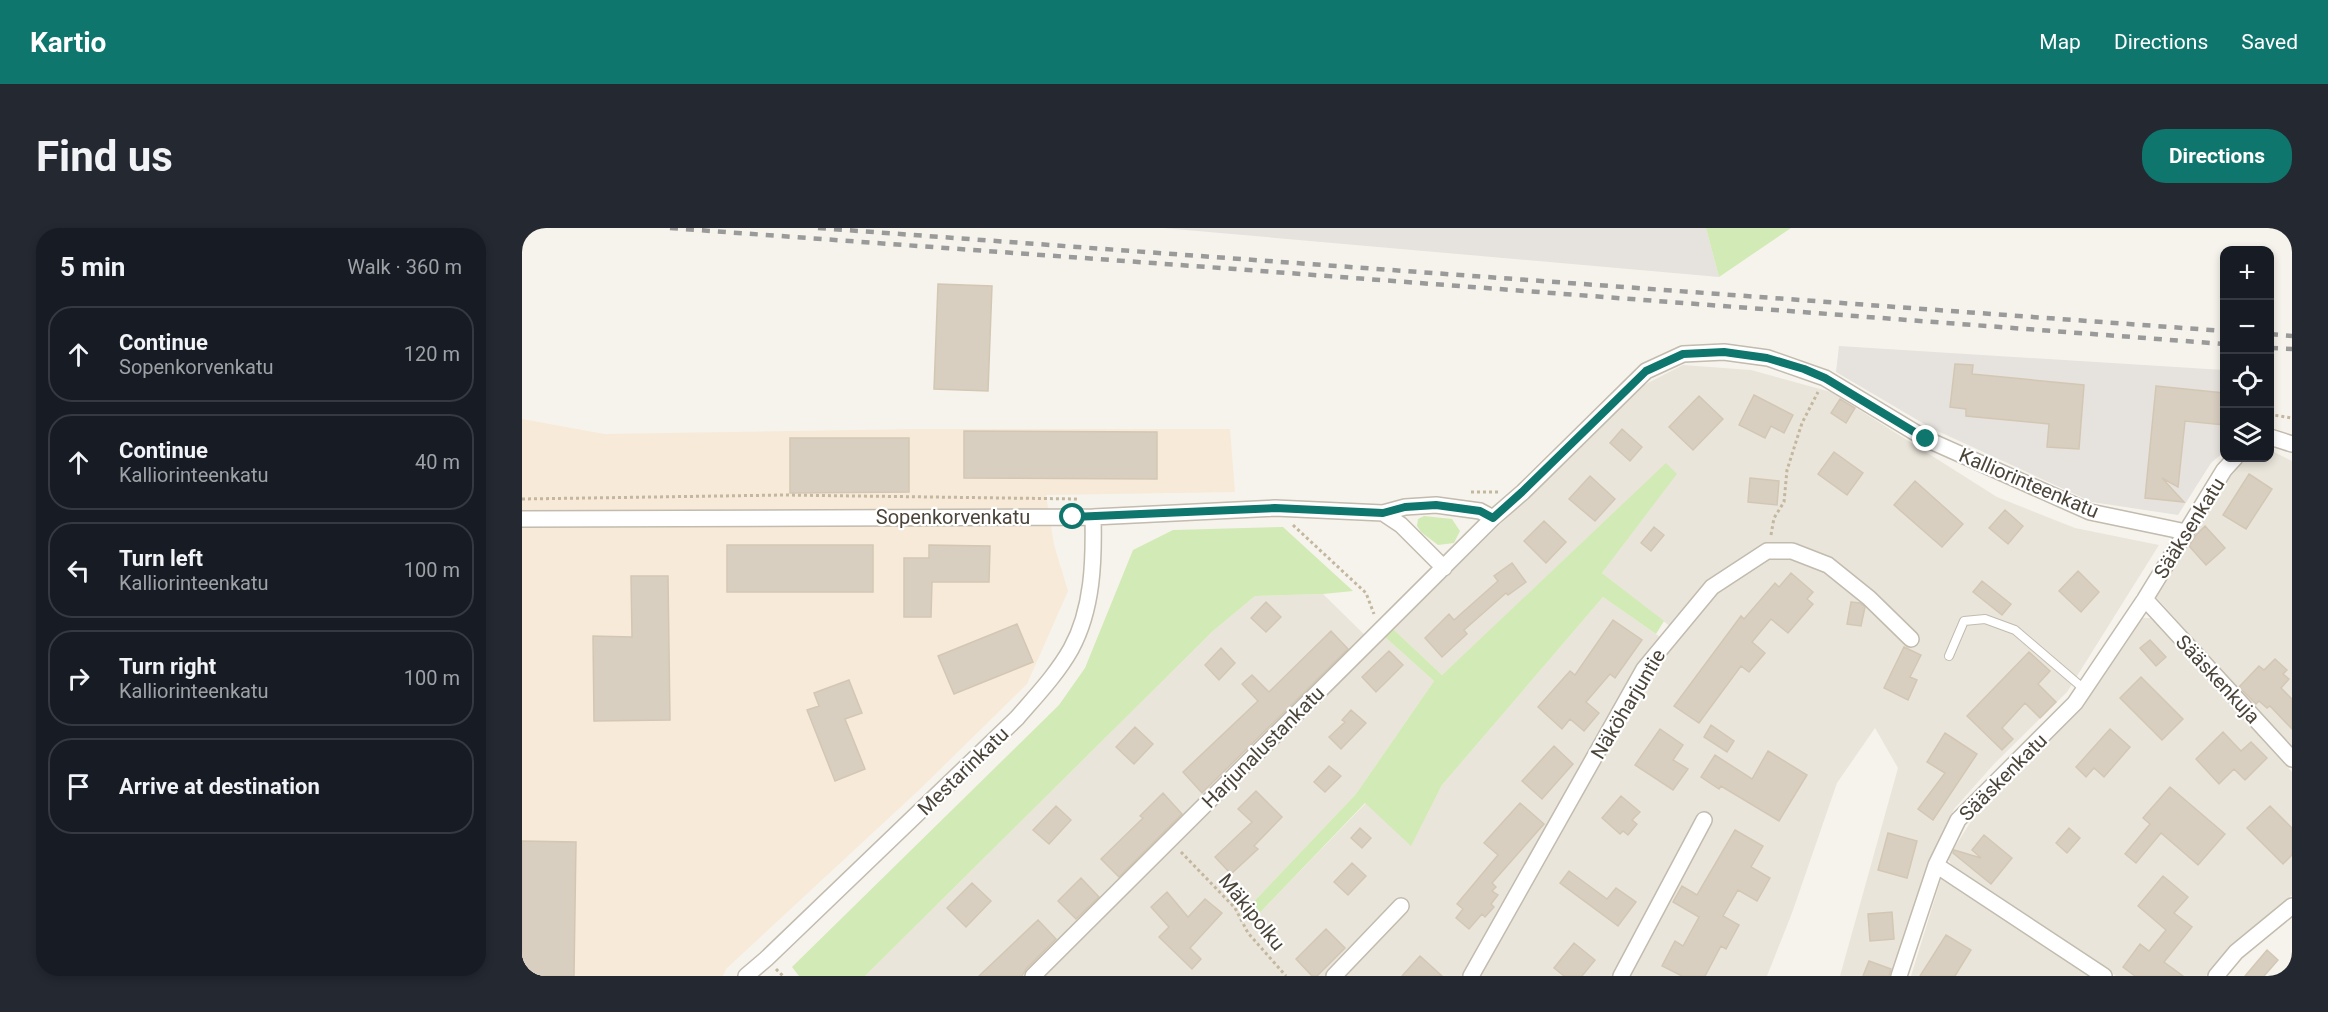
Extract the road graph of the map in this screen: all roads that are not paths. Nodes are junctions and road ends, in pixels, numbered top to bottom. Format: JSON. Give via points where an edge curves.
{"nodes":[{"id":1,"x":2274,"y":438,"type":"edge"},
{"id":2,"x":2292,"y":444,"type":"edge"},
{"id":3,"x":2231,"y":462,"type":"edge"},
{"id":4,"x":1383,"y":513,"type":"junction"},
{"id":5,"x":1093,"y":517,"type":"junction"},
{"id":6,"x":1493,"y":518,"type":"junction"},
{"id":7,"x":522,"y":519,"type":"edge"},
{"id":8,"x":2186,"y":532,"type":"junction"},
{"id":9,"x":1444,"y":568,"type":"junction"},
{"id":10,"x":2145,"y":599,"type":"junction"},
{"id":11,"x":1911,"y":639,"type":"dead end"},
{"id":12,"x":1949,"y":656,"type":"dead end"},
{"id":13,"x":2084,"y":689,"type":"junction"},
{"id":14,"x":2292,"y":759,"type":"edge"},
{"id":15,"x":1704,"y":820,"type":"dead end"},
{"id":16,"x":1936,"y":865,"type":"junction"},
{"id":17,"x":1401,"y":906,"type":"dead end"},
{"id":18,"x":2292,"y":906,"type":"edge"},
{"id":19,"x":746,"y":976,"type":"edge"},
{"id":20,"x":1033,"y":976,"type":"edge"},
{"id":21,"x":1334,"y":976,"type":"edge"},
{"id":22,"x":1471,"y":976,"type":"edge"},
{"id":23,"x":1621,"y":976,"type":"edge"},
{"id":24,"x":1899,"y":976,"type":"edge"},
{"id":25,"x":2104,"y":976,"type":"edge"},
{"id":26,"x":2216,"y":976,"type":"edge"}],
"edges":[{"from":1,"to":2,"type":"street"},
{"from":3,"to":8,"type":"street","name":"Sääksenkatu"},
{"from":4,"to":5,"type":"street","name":"Sopenkorvenkatu","via":[[1275,508]]},
{"from":4,"to":6,"type":"street","via":[[1436,505],[1480,511]]},
{"from":4,"to":9,"type":"street","via":[[1401,525]]},
{"from":5,"to":7,"type":"street","name":"Sopenkorvenkatu"},
{"from":5,"to":19,"type":"street","name":"Mestarinkatu","via":[[1094,568],[1083,618],[1072,648],[1047,684],[1017,718]]},
{"from":6,"to":8,"type":"street","name":"Kalliorinteenkatu","via":[[1646,371],[1683,354],[1724,352],[1767,358],[1825,378],[1926,439],[2090,512]]},
{"from":6,"to":9,"type":"street","name":"Harjunalustankatu"},
{"from":8,"to":10,"type":"street","name":"Sääksenkatu"},
{"from":9,"to":20,"type":"street","name":"Harjunalustankatu"},
{"from":10,"to":13,"type":"street","name":"Sääskenkatu"},
{"from":10,"to":14,"type":"street","name":"Sääskenkuja"},
{"from":11,"to":22,"type":"street","name":"Näköharjuntie","via":[[1828,565],[1792,551],[1767,551],[1712,587],[1644,669]]},
{"from":12,"to":13,"type":"lane","via":[[1964,621],[1985,619],[2015,630]]},
{"from":13,"to":16,"type":"street","name":"Sääskenkatu","via":[[2036,744],[1958,820]]},
{"from":15,"to":23,"type":"street"},
{"from":16,"to":24,"type":"street","name":"Sääskenkatu"},
{"from":16,"to":25,"type":"street"},
{"from":17,"to":21,"type":"street"},
{"from":18,"to":26,"type":"street","via":[[2236,952]]}]}
